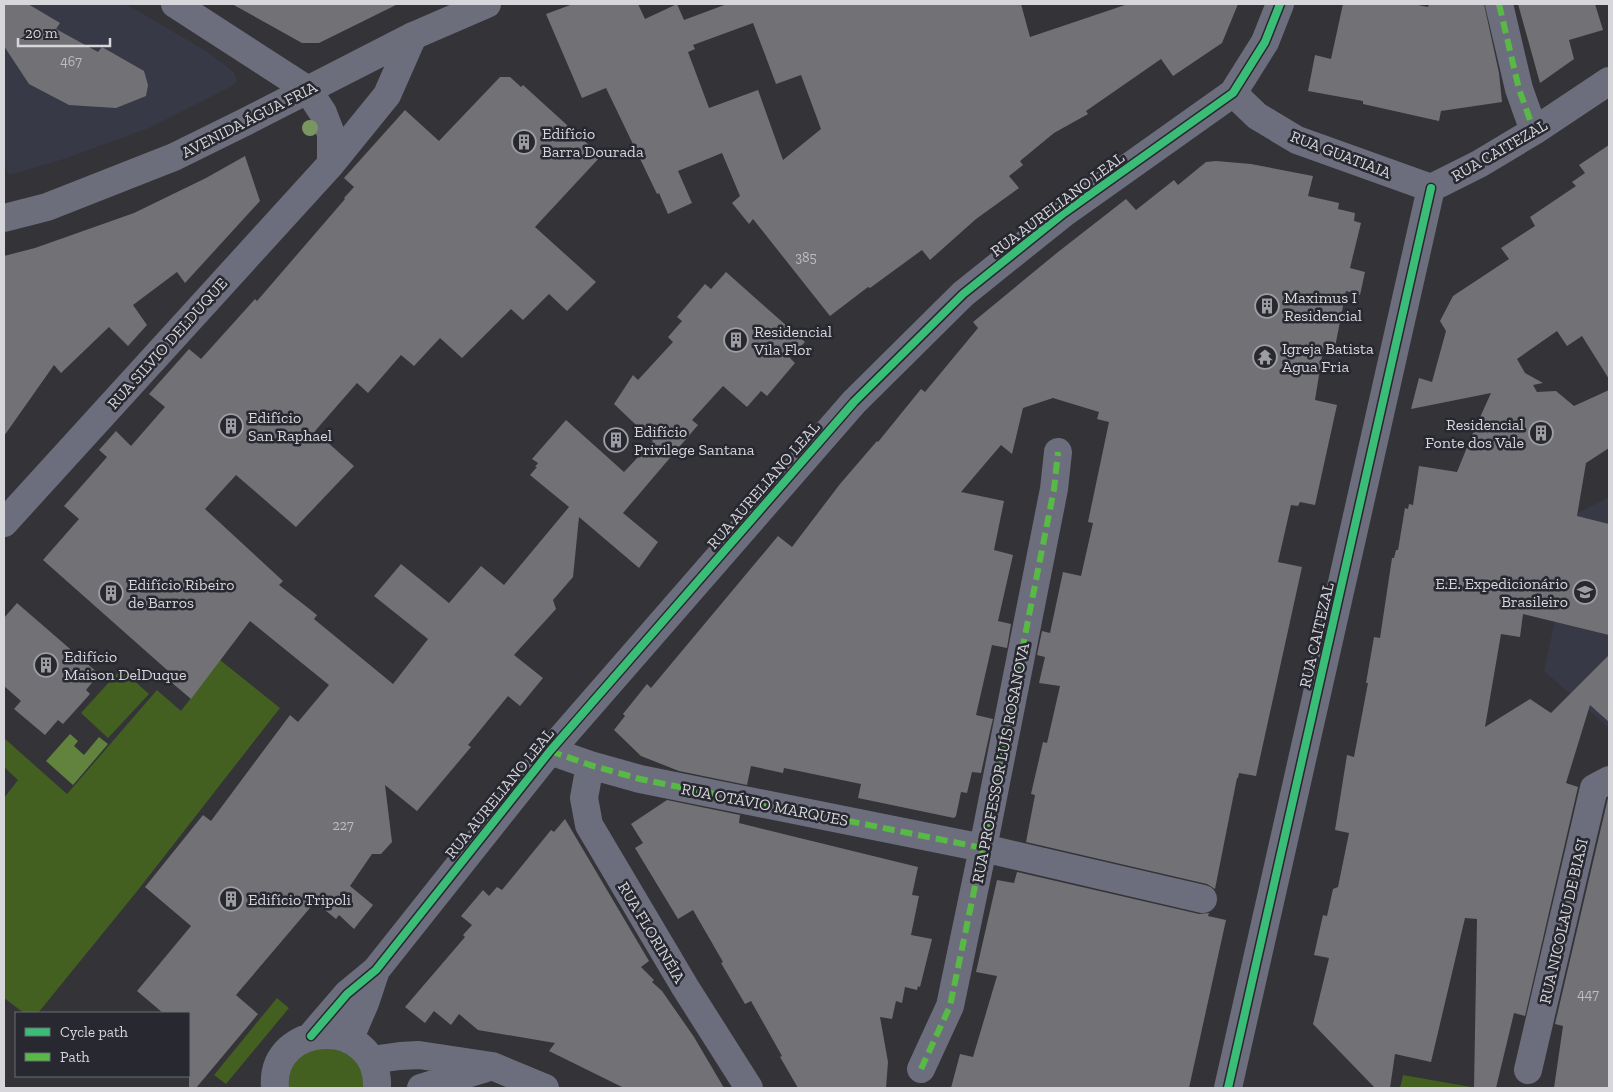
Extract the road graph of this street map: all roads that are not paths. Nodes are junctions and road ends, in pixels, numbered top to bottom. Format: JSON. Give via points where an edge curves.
{"nodes":[{"id":1,"x":175,"y":4,"type":"edge"},
{"id":2,"x":487,"y":4,"type":"edge"},
{"id":3,"x":1280,"y":4,"type":"edge"},
{"id":4,"x":1499,"y":4,"type":"edge"},
{"id":5,"x":413,"y":36,"type":"junction"},
{"id":6,"x":1609,"y":81,"type":"edge"},
{"id":7,"x":308,"y":90,"type":"junction"},
{"id":8,"x":1233,"y":93,"type":"junction"},
{"id":9,"x":1534,"y":131,"type":"junction"},
{"id":10,"x":331,"y":164,"type":"junction"},
{"id":11,"x":1431,"y":188,"type":"junction"},
{"id":12,"x":4,"y":218,"type":"edge"},
{"id":13,"x":1058,"y":452,"type":"dead end"},
{"id":14,"x":4,"y":523,"type":"edge"},
{"id":15,"x":550,"y":751,"type":"junction"},
{"id":16,"x":590,"y":765,"type":"junction"},
{"id":17,"x":1609,"y":780,"type":"edge"},
{"id":18,"x":983,"y":848,"type":"junction"},
{"id":19,"x":1204,"y":899,"type":"dead end"},
{"id":20,"x":376,"y":970,"type":"junction"},
{"id":21,"x":311,"y":1036,"type":"junction"},
{"id":22,"x":349,"y":1040,"type":"junction"},
{"id":23,"x":371,"y":1060,"type":"junction"},
{"id":24,"x":492,"y":1066,"type":"junction"},
{"id":25,"x":921,"y":1069,"type":"dead end"},
{"id":26,"x":1528,"y":1070,"type":"dead end"},
{"id":27,"x":273,"y":1086,"type":"edge"},
{"id":28,"x":378,"y":1088,"type":"edge"},
{"id":29,"x":421,"y":1088,"type":"edge"},
{"id":30,"x":545,"y":1088,"type":"edge"},
{"id":31,"x":749,"y":1088,"type":"edge"},
{"id":32,"x":1228,"y":1088,"type":"edge"}],
"edges":[{"from":1,"to":7,"type":"street"},
{"from":2,"to":5,"type":"main road","name":"AVENIDA ÁGUA FRIA"},
{"from":3,"to":8,"type":"street","name":"RUA AURELIANO LEAL","via":[[1265,42]]},
{"from":4,"to":9,"type":"street","via":[[1519,89]]},
{"from":5,"to":7,"type":"main road","name":"AVENIDA ÁGUA FRIA"},
{"from":5,"to":10,"type":"street","name":"RUA SILVIO DELDUQUE","via":[[387,95]]},
{"from":6,"to":9,"type":"street","name":"RUA CAITEZAL"},
{"from":7,"to":10,"type":"street","via":[[323,113],[331,134]]},
{"from":7,"to":12,"type":"main road","name":"AVENIDA ÁGUA FRIA","via":[[174,157],[47,207]]},
{"from":8,"to":11,"type":"street","name":"RUA GUATIAIA","via":[[1257,116],[1297,140]]},
{"from":8,"to":15,"type":"street","name":"RUA AURELIANO LEAL","via":[[1064,213],[963,294],[854,402]]},
{"from":9,"to":11,"type":"street","name":"RUA CAITEZAL"},
{"from":10,"to":14,"type":"street","name":"RUA SILVIO DELDUQUE"},
{"from":11,"to":32,"type":"street","name":"RUA CAITEZAL"},
{"from":13,"to":18,"type":"street","name":"RUA PROFESSOR LUÍS ROSANOVA","via":[[1054,489]]},
{"from":15,"to":16,"type":"street","name":"RUA OTÁVIO MARQUES"},
{"from":15,"to":20,"type":"street","name":"RUA AURELIANO LEAL"},
{"from":16,"to":18,"type":"street","name":"RUA OTÁVIO MARQUES","via":[[640,779]]},
{"from":16,"to":31,"type":"street","name":"RUA FLORINÉIA","via":[[584,798],[590,825],[685,987]]},
{"from":17,"to":26,"type":"street","name":"RUA NICOLAU DE BIASI","via":[[1594,788]]},
{"from":18,"to":19,"type":"street","name":"RUA OTÁVIO MARQUES"},
{"from":18,"to":25,"type":"street","name":"RUA PROFESSOR LUÍS ROSANOVA","via":[[950,1006]]},
{"from":20,"to":21,"type":"street","name":"RUA AURELIANO LEAL","via":[[347,994]]},
{"from":20,"to":22,"type":"street","name":"RUA AURELIANO LEAL"},
{"from":21,"to":22,"type":"street","via":[[324,1034]]},
{"from":21,"to":27,"type":"street","name":"RUA AURELIANO LEAL","via":[[285,1053],[277,1067]]},
{"from":22,"to":23,"type":"street","via":[[362,1048]]},
{"from":23,"to":24,"type":"street","via":[[419,1055]]},
{"from":23,"to":28,"type":"street"},
{"from":24,"to":29,"type":"street"},
{"from":24,"to":30,"type":"street"}]}
